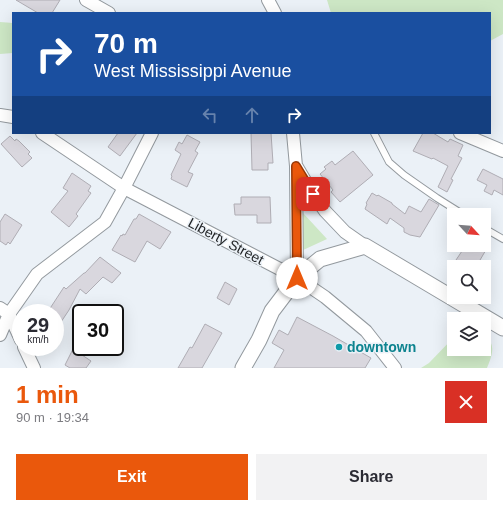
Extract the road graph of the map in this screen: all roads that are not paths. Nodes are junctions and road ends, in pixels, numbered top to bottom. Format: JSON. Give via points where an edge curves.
{"nodes":[{"id":1,"x":86,"y":0,"type":"edge"},
{"id":2,"x":268,"y":0,"type":"edge"},
{"id":3,"x":107,"y":12,"type":"edge"},
{"id":4,"x":274,"y":12,"type":"edge"},
{"id":5,"x":0,"y":115,"type":"edge"},
{"id":6,"x":12,"y":117,"type":"edge"},
{"id":7,"x":43,"y":134,"type":"edge"},
{"id":8,"x":151,"y":134,"type":"edge"},
{"id":9,"x":293,"y":134,"type":"edge"},
{"id":10,"x":375,"y":134,"type":"edge"},
{"id":11,"x":462,"y":134,"type":"edge"},
{"id":12,"x":503,"y":151,"type":"edge"},
{"id":13,"x":296,"y":166,"type":"junction"},
{"id":14,"x":124,"y":188,"type":"junction"},
{"id":15,"x":452,"y":208,"type":"edge"},
{"id":16,"x":491,"y":232,"type":"edge"},
{"id":17,"x":503,"y":239,"type":"edge"},
{"id":18,"x":365,"y":246,"type":"junction"},
{"id":19,"x":297,"y":278,"type":"junction"},
{"id":20,"x":5,"y":311,"type":"edge"},
{"id":21,"x":12,"y":324,"type":"edge"},
{"id":22,"x":503,"y":328,"type":"edge"},
{"id":23,"x":0,"y":335,"type":"edge"},
{"id":24,"x":28,"y":356,"type":"edge"},
{"id":25,"x":34,"y":368,"type":"edge"},
{"id":26,"x":243,"y":368,"type":"edge"},
{"id":27,"x":395,"y":368,"type":"edge"}],
"edges":[{"from":1,"to":3,"type":"street"},
{"from":2,"to":4,"type":"street"},
{"from":5,"to":6,"type":"street"},
{"from":7,"to":14,"type":"street","name":"Liberty Street"},
{"from":8,"to":14,"type":"street"},
{"from":9,"to":13,"type":"street"},
{"from":10,"to":15,"type":"lane","via":[[389,162]]},
{"from":11,"to":12,"type":"street"},
{"from":13,"to":18,"type":"street","via":[[325,211],[345,232]]},
{"from":13,"to":19,"type":"street"},
{"from":14,"to":19,"type":"street","name":"Liberty Street"},
{"from":14,"to":20,"type":"street","via":[[105,222],[37,274]]},
{"from":16,"to":17,"type":"lane"},
{"from":18,"to":19,"type":"street","via":[[320,259]]},
{"from":18,"to":22,"type":"street"},
{"from":19,"to":26,"type":"street","via":[[272,312]]},
{"from":19,"to":27,"type":"street","name":"Liberty Street","via":[[366,331]]},
{"from":20,"to":21,"type":"street"},
{"from":20,"to":23,"type":"street"},
{"from":24,"to":25,"type":"street"}]}
